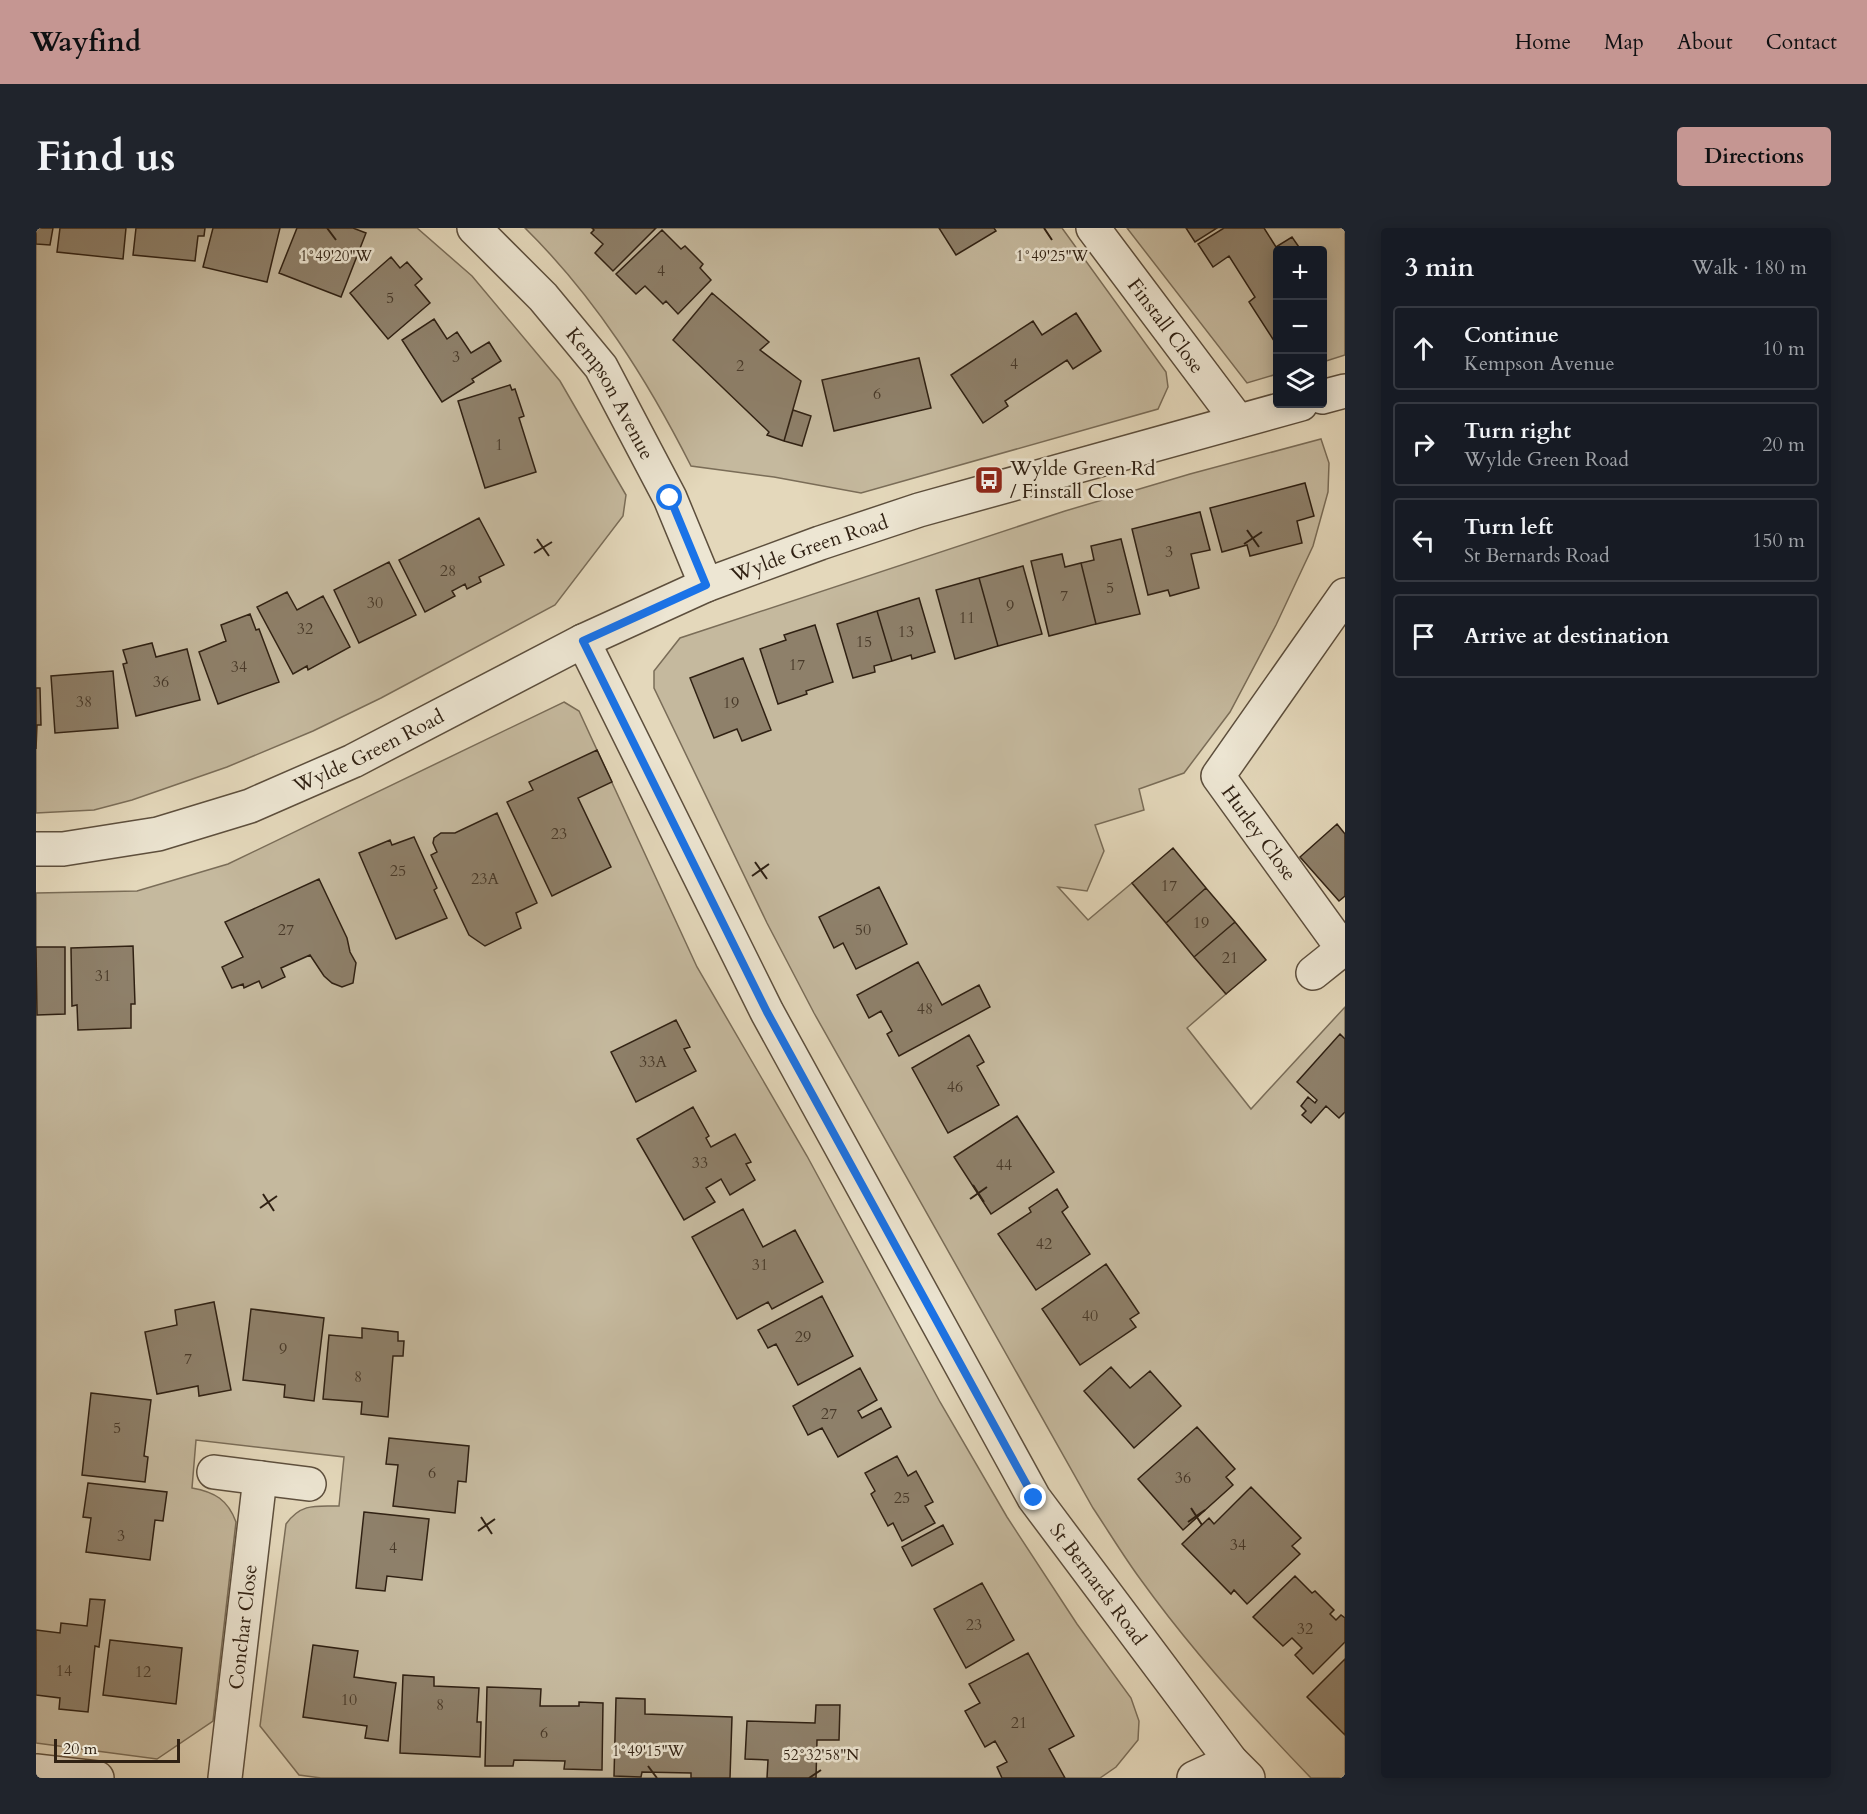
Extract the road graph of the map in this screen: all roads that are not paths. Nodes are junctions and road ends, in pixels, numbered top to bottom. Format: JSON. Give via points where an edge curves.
{"nodes":[{"id":1,"x":474,"y":228,"type":"edge"},
{"id":2,"x":1093,"y":228,"type":"edge"},
{"id":3,"x":1345,"y":391,"type":"edge"},
{"id":4,"x":1327,"y":396,"type":"edge"},
{"id":5,"x":1286,"y":408,"type":"edge"},
{"id":6,"x":1238,"y":421,"type":"junction"},
{"id":7,"x":706,"y":585,"type":"junction"},
{"id":8,"x":1345,"y":596,"type":"edge"},
{"id":9,"x":583,"y":641,"type":"junction"},
{"id":10,"x":36,"y":849,"type":"edge"},
{"id":11,"x":1344,"y":957,"type":"edge"},
{"id":12,"x":1313,"y":973,"type":"dead end"},
{"id":13,"x":214,"y":1472,"type":"dead end"},
{"id":14,"x":260,"y":1478,"type":"junction"},
{"id":15,"x":309,"y":1484,"type":"dead end"},
{"id":16,"x":1239,"y":1770,"type":"edge"},
{"id":17,"x":36,"y":1771,"type":"edge"},
{"id":18,"x":97,"y":1778,"type":"edge"},
{"id":19,"x":225,"y":1778,"type":"edge"},
{"id":20,"x":1194,"y":1778,"type":"edge"}],
"edges":[{"from":1,"to":7,"type":"street","name":"Kempson Avenue","via":[[543,297],[601,367],[670,498]]},
{"from":2,"to":6,"type":"street","name":"Finstall Close"},
{"from":3,"to":4,"type":"street"},
{"from":5,"to":6,"type":"street","name":"Wylde Green Road"},
{"from":6,"to":7,"type":"street","name":"Wylde Green Road","via":[[919,510]]},
{"from":7,"to":9,"type":"street","name":"Wylde Green Road"},
{"from":8,"to":11,"type":"street","name":"Hurley Close","via":[[1218,776]]},
{"from":9,"to":10,"type":"street","name":"Wylde Green Road","via":[[353,761],[250,806],[158,834],[63,849]]},
{"from":9,"to":16,"type":"street","name":"St Bernards Road","via":[[767,1012],[1034,1498]]},
{"from":11,"to":12,"type":"street","name":"Hurley Close"},
{"from":13,"to":14,"type":"street"},
{"from":14,"to":15,"type":"street"},
{"from":14,"to":19,"type":"street","name":"Conchar Close"},
{"from":16,"to":20,"type":"street"},
{"from":17,"to":18,"type":"street"}]}
